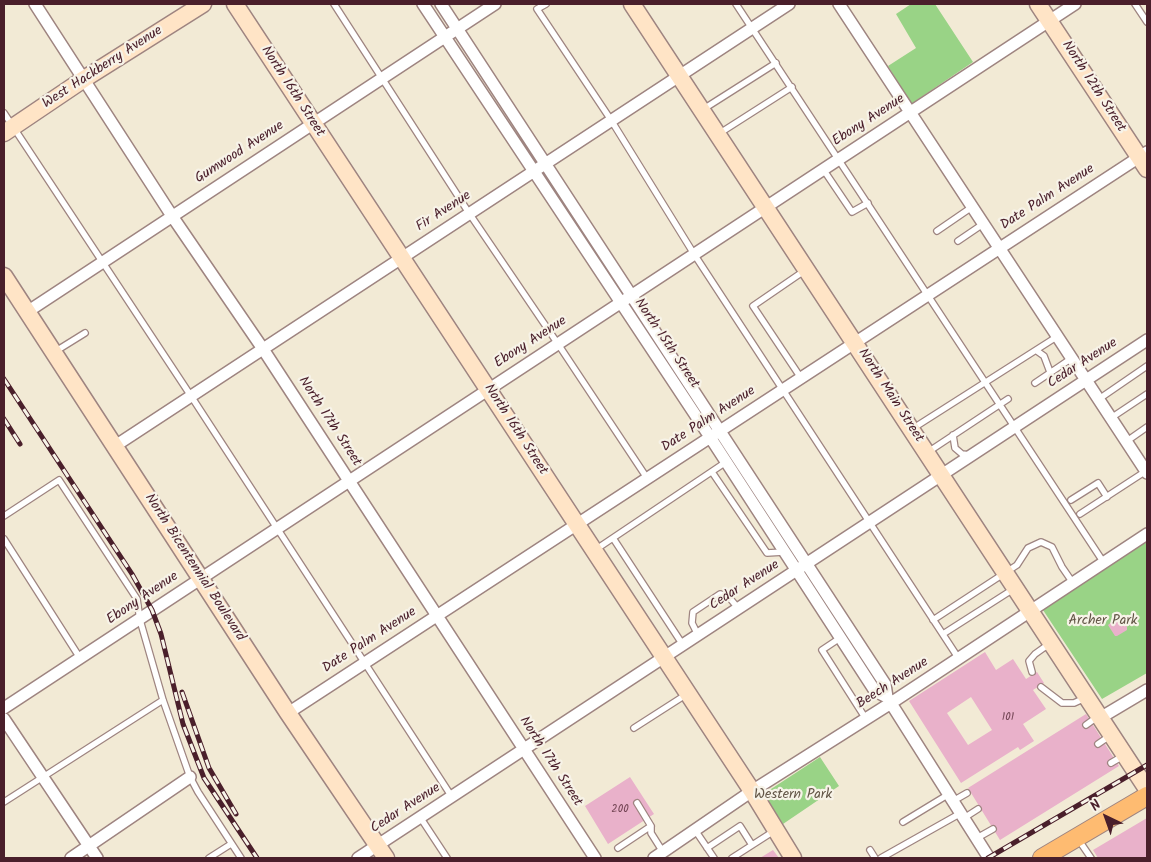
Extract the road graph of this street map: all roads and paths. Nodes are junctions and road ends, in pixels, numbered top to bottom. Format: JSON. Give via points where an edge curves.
{"nodes":[{"id":1,"x":35,"y":4,"type":"edge"},
{"id":2,"x":203,"y":4,"type":"edge"},
{"id":3,"x":235,"y":4,"type":"edge"},
{"id":4,"x":334,"y":4,"type":"edge"},
{"id":5,"x":423,"y":4,"type":"edge"},
{"id":6,"x":441,"y":4,"type":"edge"},
{"id":7,"x":496,"y":4,"type":"edge"},
{"id":8,"x":533,"y":4,"type":"edge"},
{"id":9,"x":546,"y":4,"type":"edge"},
{"id":10,"x":632,"y":4,"type":"edge"},
{"id":11,"x":736,"y":4,"type":"edge"},
{"id":12,"x":789,"y":4,"type":"edge"},
{"id":13,"x":839,"y":4,"type":"edge"},
{"id":14,"x":1038,"y":4,"type":"edge"},
{"id":15,"x":1075,"y":4,"type":"edge"},
{"id":16,"x":1135,"y":4,"type":"edge"},
{"id":17,"x":537,"y":9,"type":"junction"},
{"id":18,"x":1049,"y":21,"type":"junction"},
{"id":19,"x":1147,"y":22,"type":"edge"},
{"id":20,"x":752,"y":28,"type":"junction"},
{"id":21,"x":457,"y":30,"type":"junction"},
{"id":22,"x":444,"y":38,"type":"junction"},
{"id":23,"x":776,"y":64,"type":"junction"},
{"id":24,"x":679,"y":75,"type":"junction"},
{"id":25,"x":382,"y":78,"type":"junction"},
{"id":26,"x":84,"y":79,"type":"junction"},
{"id":27,"x":792,"y":87,"type":"junction"},
{"id":28,"x":702,"y":110,"type":"junction"},
{"id":29,"x":910,"y":112,"type":"junction"},
{"id":30,"x":611,"y":120,"type":"junction"},
{"id":31,"x":7,"y":124,"type":"edge"},
{"id":32,"x":313,"y":124,"type":"junction"},
{"id":33,"x":718,"y":134,"type":"junction"},
{"id":34,"x":839,"y":158,"type":"junction"},
{"id":35,"x":1145,"y":159,"type":"edge"},
{"id":36,"x":544,"y":164,"type":"junction"},
{"id":37,"x":823,"y":169,"type":"junction"},
{"id":38,"x":533,"y":172,"type":"junction"},
{"id":39,"x":868,"y":202,"type":"junction"},
{"id":40,"x":766,"y":207,"type":"junction"},
{"id":41,"x":972,"y":208,"type":"junction"},
{"id":42,"x":469,"y":213,"type":"junction"},
{"id":43,"x":172,"y":216,"type":"junction"},
{"id":44,"x":982,"y":224,"type":"junction"},
{"id":45,"x":937,"y":231,"type":"dead end"},
{"id":46,"x":958,"y":241,"type":"dead end"},
{"id":47,"x":999,"y":248,"type":"junction"},
{"id":48,"x":694,"y":254,"type":"junction"},
{"id":49,"x":401,"y":258,"type":"junction"},
{"id":50,"x":102,"y":262,"type":"junction"},
{"id":51,"x":806,"y":270,"type":"junction"},
{"id":52,"x":4,"y":276,"type":"edge"},
{"id":53,"x":927,"y":295,"type":"junction"},
{"id":54,"x":632,"y":296,"type":"junction"},
{"id":55,"x":621,"y":303,"type":"junction"},
{"id":56,"x":27,"y":312,"type":"junction"},
{"id":57,"x":85,"y":333,"type":"dead end"},
{"id":58,"x":1058,"y":336,"type":"junction"},
{"id":59,"x":1147,"y":340,"type":"edge"},
{"id":60,"x":854,"y":343,"type":"junction"},
{"id":61,"x":558,"y":344,"type":"junction"},
{"id":62,"x":263,"y":349,"type":"junction"},
{"id":63,"x":1037,"y":351,"type":"junction"},
{"id":64,"x":54,"y":352,"type":"junction"},
{"id":65,"x":1072,"y":358,"type":"junction"},
{"id":66,"x":1147,"y":366,"type":"edge"},
{"id":67,"x":1050,"y":372,"type":"junction"},
{"id":68,"x":801,"y":378,"type":"junction"},
{"id":69,"x":1086,"y":380,"type":"junction"},
{"id":70,"x":1035,"y":382,"type":"dead end"},
{"id":71,"x":985,"y":383,"type":"junction"},
{"id":72,"x":489,"y":389,"type":"junction"},
{"id":73,"x":783,"y":389,"type":"junction"},
{"id":74,"x":1147,"y":394,"type":"edge"},
{"id":75,"x":191,"y":396,"type":"junction"},
{"id":76,"x":1008,"y":399,"type":"dead end"},
{"id":77,"x":1099,"y":399,"type":"junction"},
{"id":78,"x":1000,"y":405,"type":"junction"},
{"id":79,"x":1111,"y":418,"type":"junction"},
{"id":80,"x":1014,"y":427,"type":"junction"},
{"id":81,"x":1147,"y":427,"type":"edge"},
{"id":82,"x":912,"y":429,"type":"junction"},
{"id":83,"x":720,"y":430,"type":"junction"},
{"id":84,"x":953,"y":435,"type":"junction"},
{"id":85,"x":710,"y":437,"type":"junction"},
{"id":86,"x":1127,"y":442,"type":"junction"},
{"id":87,"x":115,"y":446,"type":"junction"},
{"id":88,"x":927,"y":453,"type":"junction"},
{"id":89,"x":972,"y":455,"type":"junction"},
{"id":90,"x":726,"y":462,"type":"junction"},
{"id":91,"x":712,"y":472,"type":"junction"},
{"id":92,"x":1147,"y":472,"type":"edge"},
{"id":93,"x":941,"y":475,"type":"junction"},
{"id":94,"x":647,"y":478,"type":"junction"},
{"id":95,"x":349,"y":481,"type":"junction"},
{"id":96,"x":1107,"y":497,"type":"junction"},
{"id":97,"x":1071,"y":500,"type":"dead end"},
{"id":98,"x":1080,"y":514,"type":"dead end"},
{"id":99,"x":4,"y":516,"type":"edge"},
{"id":100,"x":870,"y":522,"type":"junction"},
{"id":101,"x":577,"y":524,"type":"junction"},
{"id":102,"x":277,"y":528,"type":"junction"},
{"id":103,"x":1147,"y":534,"type":"edge"},
{"id":104,"x":613,"y":538,"type":"junction"},
{"id":105,"x":4,"y":540,"type":"edge"},
{"id":106,"x":594,"y":551,"type":"junction"},
{"id":107,"x":784,"y":552,"type":"junction"},
{"id":108,"x":807,"y":563,"type":"junction"},
{"id":109,"x":1104,"y":563,"type":"junction"},
{"id":110,"x":796,"y":570,"type":"junction"},
{"id":111,"x":1005,"y":573,"type":"junction"},
{"id":112,"x":200,"y":579,"type":"junction"},
{"id":113,"x":1073,"y":583,"type":"junction"},
{"id":114,"x":1015,"y":588,"type":"junction"},
{"id":115,"x":738,"y":608,"type":"junction"},
{"id":116,"x":1031,"y":611,"type":"junction"},
{"id":117,"x":437,"y":615,"type":"junction"},
{"id":118,"x":140,"y":620,"type":"junction"},
{"id":119,"x":933,"y":620,"type":"junction"},
{"id":120,"x":943,"y":634,"type":"junction"},
{"id":121,"x":698,"y":635,"type":"junction"},
{"id":122,"x":840,"y":638,"type":"junction"},
{"id":123,"x":1051,"y":643,"type":"junction"},
{"id":124,"x":683,"y":645,"type":"junction"},
{"id":125,"x":80,"y":658,"type":"junction"},
{"id":126,"x":663,"y":658,"type":"junction"},
{"id":127,"x":959,"y":659,"type":"junction"},
{"id":128,"x":364,"y":663,"type":"junction"},
{"id":129,"x":1032,"y":672,"type":"dead end"},
{"id":130,"x":1041,"y":687,"type":"dead end"},
{"id":131,"x":1147,"y":690,"type":"edge"},
{"id":132,"x":687,"y":694,"type":"junction"},
{"id":133,"x":1087,"y":697,"type":"junction"},
{"id":134,"x":163,"y":700,"type":"junction"},
{"id":135,"x":889,"y":700,"type":"junction"},
{"id":136,"x":4,"y":708,"type":"edge"},
{"id":137,"x":288,"y":713,"type":"junction"},
{"id":138,"x":4,"y":719,"type":"edge"},
{"id":139,"x":866,"y":719,"type":"junction"},
{"id":140,"x":1095,"y":720,"type":"junction"},
{"id":141,"x":634,"y":728,"type":"dead end"},
{"id":142,"x":1112,"y":735,"type":"junction"},
{"id":143,"x":1098,"y":744,"type":"dead end"},
{"id":144,"x":524,"y":750,"type":"junction"},
{"id":145,"x":42,"y":777,"type":"junction"},
{"id":146,"x":190,"y":777,"type":"junction"},
{"id":147,"x":1147,"y":789,"type":"edge"},
{"id":148,"x":752,"y":791,"type":"junction"},
{"id":149,"x":967,"y":793,"type":"dead end"},
{"id":150,"x":1147,"y":796,"type":"edge"},
{"id":151,"x":452,"y":797,"type":"junction"},
{"id":152,"x":951,"y":798,"type":"junction"},
{"id":153,"x":4,"y":802,"type":"edge"},
{"id":154,"x":637,"y":803,"type":"dead end"},
{"id":155,"x":978,"y":809,"type":"dead end"},
{"id":156,"x":962,"y":815,"type":"junction"},
{"id":157,"x":420,"y":818,"type":"junction"},
{"id":158,"x":903,"y":822,"type":"dead end"},
{"id":159,"x":651,"y":826,"type":"junction"},
{"id":160,"x":993,"y":829,"type":"dead end"},
{"id":161,"x":695,"y":830,"type":"junction"},
{"id":162,"x":776,"y":830,"type":"junction"},
{"id":163,"x":1077,"y":837,"type":"junction"},
{"id":164,"x":977,"y":838,"type":"junction"},
{"id":165,"x":231,"y":844,"type":"junction"},
{"id":166,"x":752,"y":845,"type":"junction"},
{"id":167,"x":89,"y":846,"type":"junction"},
{"id":168,"x":618,"y":848,"type":"dead end"},
{"id":169,"x":708,"y":848,"type":"junction"},
{"id":170,"x":870,"y":850,"type":"dead end"},
{"id":171,"x":382,"y":852,"type":"edge"},
{"id":172,"x":658,"y":855,"type":"edge"},
{"id":173,"x":71,"y":858,"type":"edge"},
{"id":174,"x":97,"y":858,"type":"edge"},
{"id":175,"x":209,"y":858,"type":"edge"},
{"id":176,"x":240,"y":858,"type":"edge"},
{"id":177,"x":358,"y":858,"type":"edge"},
{"id":178,"x":447,"y":858,"type":"edge"},
{"id":179,"x":595,"y":858,"type":"edge"},
{"id":180,"x":714,"y":858,"type":"edge"},
{"id":181,"x":732,"y":858,"type":"edge"},
{"id":182,"x":793,"y":858,"type":"edge"},
{"id":183,"x":875,"y":858,"type":"edge"},
{"id":184,"x":881,"y":858,"type":"edge"},
{"id":185,"x":989,"y":858,"type":"edge"},
{"id":186,"x":1042,"y":858,"type":"edge"},
{"id":187,"x":1091,"y":858,"type":"edge"}],
"edges":[{"from":1,"to":26,"type":"street","name":"North 17th Street"},
{"from":2,"to":26,"type":"street","name":"West Hackberry Avenue"},
{"from":3,"to":32,"type":"street","name":"North 16th Street"},
{"from":4,"to":25,"type":"lane"},
{"from":5,"to":22,"type":"street","name":"North 15th Street"},
{"from":6,"to":21,"type":"street","name":"North 15th Street"},
{"from":7,"to":21,"type":"street","name":"Gumwood Avenue"},
{"from":8,"to":17,"type":"lane"},
{"from":9,"to":17,"type":"lane"},
{"from":10,"to":24,"type":"street","name":"North Main Street"},
{"from":11,"to":20,"type":"lane"},
{"from":12,"to":20,"type":"street","name":"Fir Avenue"},
{"from":13,"to":29,"type":"street"},
{"from":14,"to":18,"type":"street","name":"North 12th Street"},
{"from":15,"to":18,"type":"street","name":"Ebony Avenue"},
{"from":16,"to":19,"type":"lane"},
{"from":17,"to":30,"type":"lane"},
{"from":18,"to":29,"type":"street","name":"Ebony Avenue"},
{"from":18,"to":35,"type":"street","name":"North 12th Street"},
{"from":20,"to":23,"type":"lane"},
{"from":20,"to":24,"type":"street","name":"Fir Avenue"},
{"from":21,"to":22,"type":"street","name":"Gumwood Avenue"},
{"from":21,"to":36,"type":"street","name":"North 15th Street"},
{"from":22,"to":25,"type":"street","name":"Gumwood Avenue"},
{"from":22,"to":38,"type":"street","name":"North 15th Street"},
{"from":23,"to":27,"type":"lane"},
{"from":23,"to":28,"type":"lane"},
{"from":24,"to":28,"type":"street","name":"North Main Street"},
{"from":24,"to":30,"type":"street","name":"Fir Avenue"},
{"from":25,"to":32,"type":"street","name":"Gumwood Avenue"},
{"from":25,"to":42,"type":"lane"},
{"from":26,"to":31,"type":"street","name":"West Hackberry Avenue"},
{"from":26,"to":43,"type":"street","name":"North 17th Street"},
{"from":27,"to":33,"type":"lane"},
{"from":27,"to":34,"type":"lane"},
{"from":28,"to":33,"type":"street","name":"North Main Street"},
{"from":29,"to":34,"type":"street","name":"Ebony Avenue"},
{"from":29,"to":41,"type":"street"},
{"from":30,"to":36,"type":"street","name":"Fir Avenue"},
{"from":30,"to":48,"type":"lane"},
{"from":31,"to":50,"type":"lane"},
{"from":32,"to":43,"type":"street","name":"Gumwood Avenue"},
{"from":32,"to":49,"type":"street","name":"North 16th Street"},
{"from":33,"to":40,"type":"street","name":"North Main Street"},
{"from":34,"to":37,"type":"street","name":"Ebony Avenue"},
{"from":34,"to":39,"type":"lane"},
{"from":35,"to":47,"type":"street","name":"Date Palm Avenue"},
{"from":36,"to":38,"type":"street","name":"Fir Avenue"},
{"from":36,"to":54,"type":"street","name":"North 15th Street"},
{"from":37,"to":39,"type":"lane","via":[[852,212]]},
{"from":37,"to":40,"type":"street","name":"Ebony Avenue"},
{"from":38,"to":42,"type":"street","name":"Fir Avenue"},
{"from":38,"to":55,"type":"street","name":"North 15th Street"},
{"from":39,"to":53,"type":"lane"},
{"from":40,"to":48,"type":"street","name":"Ebony Avenue"},
{"from":40,"to":51,"type":"street","name":"North Main Street"},
{"from":41,"to":44,"type":"street"},
{"from":41,"to":45,"type":"lane"},
{"from":42,"to":49,"type":"street","name":"Fir Avenue"},
{"from":42,"to":61,"type":"lane"},
{"from":43,"to":50,"type":"street","name":"Gumwood Avenue"},
{"from":43,"to":62,"type":"street","name":"North 17th Street"},
{"from":44,"to":46,"type":"lane"},
{"from":44,"to":47,"type":"street"},
{"from":47,"to":53,"type":"street","name":"Date Palm Avenue"},
{"from":47,"to":58,"type":"street"},
{"from":48,"to":54,"type":"street","name":"Ebony Avenue"},
{"from":48,"to":73,"type":"lane"},
{"from":49,"to":62,"type":"street","name":"Fir Avenue"},
{"from":49,"to":72,"type":"street","name":"North 16th Street"},
{"from":50,"to":56,"type":"street","name":"Gumwood Avenue"},
{"from":50,"to":75,"type":"lane"},
{"from":51,"to":60,"type":"street","name":"North Main Street"},
{"from":51,"to":68,"type":"lane","via":[[753,306]]},
{"from":52,"to":56,"type":"street","name":"North Bicentennial Boulevard"},
{"from":53,"to":60,"type":"street","name":"Date Palm Avenue"},
{"from":53,"to":71,"type":"lane"},
{"from":54,"to":55,"type":"street","name":"Ebony Avenue"},
{"from":54,"to":83,"type":"street","name":"North 15th Street"},
{"from":55,"to":61,"type":"street","name":"Ebony Avenue"},
{"from":55,"to":85,"type":"street","name":"North 15th Street"},
{"from":56,"to":64,"type":"street","name":"North Bicentennial Boulevard"},
{"from":57,"to":64,"type":"lane"},
{"from":58,"to":63,"type":"lane"},
{"from":58,"to":65,"type":"street"},
{"from":59,"to":69,"type":"street","name":"Cedar Avenue"},
{"from":60,"to":68,"type":"street","name":"Date Palm Avenue"},
{"from":60,"to":82,"type":"street","name":"North Main Street"},
{"from":61,"to":72,"type":"street","name":"Ebony Avenue"},
{"from":61,"to":94,"type":"lane"},
{"from":62,"to":75,"type":"street","name":"Fir Avenue"},
{"from":62,"to":95,"type":"street","name":"North 17th Street"},
{"from":63,"to":67,"type":"lane","via":[[1044,356]]},
{"from":63,"to":71,"type":"lane"},
{"from":64,"to":87,"type":"street","name":"North Bicentennial Boulevard"},
{"from":65,"to":67,"type":"lane"},
{"from":65,"to":69,"type":"street"},
{"from":66,"to":77,"type":"lane"},
{"from":67,"to":70,"type":"lane"},
{"from":68,"to":73,"type":"street","name":"Date Palm Avenue"},
{"from":69,"to":77,"type":"street"},
{"from":69,"to":80,"type":"street","name":"Cedar Avenue"},
{"from":71,"to":78,"type":"lane"},
{"from":71,"to":82,"type":"lane"},
{"from":72,"to":95,"type":"street","name":"Ebony Avenue"},
{"from":72,"to":101,"type":"street","name":"North 16th Street"},
{"from":73,"to":83,"type":"street","name":"Date Palm Avenue"},
{"from":73,"to":100,"type":"lane"},
{"from":74,"to":79,"type":"lane"},
{"from":75,"to":87,"type":"street","name":"Fir Avenue"},
{"from":75,"to":102,"type":"lane"},
{"from":76,"to":78,"type":"lane"},
{"from":77,"to":79,"type":"street"},
{"from":78,"to":80,"type":"lane"},
{"from":78,"to":84,"type":"lane"},
{"from":79,"to":86,"type":"street"},
{"from":80,"to":89,"type":"street","name":"Cedar Avenue"},
{"from":80,"to":109,"type":"lane"},
{"from":81,"to":86,"type":"lane"},
{"from":82,"to":88,"type":"street","name":"North Main Street"},
{"from":83,"to":85,"type":"street","name":"Date Palm Avenue"},
{"from":83,"to":108,"type":"street","name":"North 15th Street"},
{"from":84,"to":88,"type":"lane"},
{"from":84,"to":89,"type":"lane","via":[[958,452]]},
{"from":85,"to":90,"type":"street","name":"North 15th Street"},
{"from":85,"to":94,"type":"street","name":"Date Palm Avenue"},
{"from":86,"to":92,"type":"street"},
{"from":87,"to":112,"type":"street","name":"North Bicentennial Boulevard"},
{"from":88,"to":93,"type":"street","name":"North Main Street"},
{"from":89,"to":93,"type":"street","name":"Cedar Avenue"},
{"from":90,"to":91,"type":"lane"},
{"from":90,"to":107,"type":"street","name":"North 15th Street"},
{"from":91,"to":104,"type":"lane"},
{"from":91,"to":107,"type":"lane","via":[[767,553]]},
{"from":92,"to":96,"type":"lane"},
{"from":93,"to":100,"type":"street","name":"Cedar Avenue"},
{"from":93,"to":111,"type":"street","name":"North Main Street"},
{"from":94,"to":101,"type":"street","name":"Date Palm Avenue"},
{"from":95,"to":102,"type":"street","name":"Ebony Avenue"},
{"from":95,"to":117,"type":"street","name":"North 17th Street"},
{"from":96,"to":97,"type":"lane","via":[[1098,483]]},
{"from":96,"to":98,"type":"lane"},
{"from":99,"to":118,"type":"lane","via":[[59,480],[137,599]]},
{"from":100,"to":108,"type":"street","name":"Cedar Avenue"},
{"from":100,"to":119,"type":"lane"},
{"from":101,"to":106,"type":"street","name":"North 16th Street"},
{"from":101,"to":117,"type":"street","name":"Date Palm Avenue"},
{"from":102,"to":112,"type":"street","name":"Ebony Avenue"},
{"from":102,"to":128,"type":"lane"},
{"from":103,"to":109,"type":"street","name":"Beech Avenue"},
{"from":104,"to":106,"type":"lane"},
{"from":104,"to":124,"type":"lane"},
{"from":105,"to":125,"type":"lane"},
{"from":106,"to":126,"type":"street","name":"North 16th Street"},
{"from":107,"to":110,"type":"street","name":"North 15th Street"},
{"from":108,"to":110,"type":"street","name":"Cedar Avenue"},
{"from":108,"to":135,"type":"street","name":"North 15th Street","via":[[886,684]]},
{"from":109,"to":113,"type":"street","name":"Beech Avenue"},
{"from":110,"to":115,"type":"street","name":"Cedar Avenue"},
{"from":110,"to":122,"type":"street","name":"North 15th Street"},
{"from":111,"to":113,"type":"lane","via":[[1016,565],[1028,548],[1041,542],[1052,546]]},
{"from":111,"to":114,"type":"street","name":"North Main Street"},
{"from":111,"to":119,"type":"lane"},
{"from":112,"to":118,"type":"street","name":"Ebony Avenue"},
{"from":112,"to":137,"type":"street","name":"North Bicentennial Boulevard"},
{"from":113,"to":116,"type":"street","name":"Beech Avenue"},
{"from":114,"to":116,"type":"street","name":"North Main Street"},
{"from":114,"to":120,"type":"lane"},
{"from":115,"to":121,"type":"street","name":"Cedar Avenue"},
{"from":115,"to":121,"type":"lane","via":[[728,596],[720,594],[693,612],[692,623]]},
{"from":116,"to":123,"type":"street","name":"North Main Street"},
{"from":116,"to":127,"type":"street","name":"Beech Avenue"},
{"from":117,"to":128,"type":"street","name":"Date Palm Avenue"},
{"from":117,"to":144,"type":"street","name":"North 17th Street"},
{"from":118,"to":125,"type":"street","name":"Ebony Avenue"},
{"from":118,"to":134,"type":"lane"},
{"from":119,"to":120,"type":"lane"},
{"from":120,"to":127,"type":"lane"},
{"from":121,"to":124,"type":"street","name":"Cedar Avenue"},
{"from":122,"to":135,"type":"street","name":"North 15th Street","via":[[875,691]]},
{"from":122,"to":139,"type":"lane","via":[[822,650]]},
{"from":123,"to":129,"type":"lane","via":[[1029,661]]},
{"from":123,"to":133,"type":"street","name":"North Main Street"},
{"from":124,"to":126,"type":"street","name":"Cedar Avenue"},
{"from":125,"to":136,"type":"street","name":"Ebony Avenue"},
{"from":126,"to":132,"type":"street","name":"North 16th Street"},
{"from":126,"to":144,"type":"street","name":"Cedar Avenue"},
{"from":127,"to":135,"type":"street","name":"Beech Avenue"},
{"from":128,"to":137,"type":"street","name":"Date Palm Avenue"},
{"from":128,"to":151,"type":"lane"},
{"from":130,"to":133,"type":"lane","via":[[1062,703],[1074,703]]},
{"from":131,"to":140,"type":"street"},
{"from":132,"to":141,"type":"lane"},
{"from":132,"to":148,"type":"street","name":"North 16th Street"},
{"from":133,"to":140,"type":"street","name":"North Main Street"},
{"from":134,"to":145,"type":"lane"},
{"from":134,"to":146,"type":"lane"},
{"from":135,"to":139,"type":"street","name":"Beech Avenue"},
{"from":135,"to":152,"type":"street","name":"North 15th Street"},
{"from":137,"to":171,"type":"street","name":"North Bicentennial Boulevard"},
{"from":138,"to":145,"type":"street"},
{"from":139,"to":148,"type":"street","name":"Beech Avenue"},
{"from":140,"to":142,"type":"street","name":"North Main Street"},
{"from":142,"to":143,"type":"lane"},
{"from":142,"to":147,"type":"street","name":"North Main Street","via":[[1118,759]]},
{"from":144,"to":151,"type":"street","name":"Cedar Avenue"},
{"from":144,"to":179,"type":"street","name":"North 17th Street"},
{"from":145,"to":153,"type":"lane"},
{"from":145,"to":167,"type":"street"},
{"from":146,"to":165,"type":"lane"},
{"from":146,"to":167,"type":"street"},
{"from":148,"to":161,"type":"street","name":"Beech Avenue"},
{"from":148,"to":162,"type":"street","name":"North 16th Street"},
{"from":149,"to":152,"type":"lane"},
{"from":150,"to":163,"type":"main road"},
{"from":151,"to":157,"type":"street","name":"Cedar Avenue"},
{"from":152,"to":156,"type":"street","name":"North 15th Street"},
{"from":152,"to":158,"type":"lane"},
{"from":154,"to":159,"type":"lane"},
{"from":155,"to":156,"type":"lane"},
{"from":156,"to":164,"type":"street","name":"North 15th Street"},
{"from":156,"to":184,"type":"lane"},
{"from":157,"to":171,"type":"street","name":"Cedar Avenue"},
{"from":157,"to":178,"type":"lane"},
{"from":159,"to":168,"type":"lane"},
{"from":159,"to":172,"type":"lane"},
{"from":160,"to":164,"type":"lane"},
{"from":161,"to":169,"type":"lane"},
{"from":161,"to":172,"type":"street","name":"Beech Avenue"},
{"from":162,"to":166,"type":"lane"},
{"from":162,"to":182,"type":"street","name":"North 16th Street"},
{"from":163,"to":186,"type":"main road"},
{"from":163,"to":187,"type":"lane"},
{"from":164,"to":185,"type":"street","name":"North 15th Street"},
{"from":165,"to":175,"type":"lane"},
{"from":165,"to":176,"type":"lane"},
{"from":166,"to":169,"type":"lane","via":[[740,826]]},
{"from":166,"to":181,"type":"lane"},
{"from":167,"to":173,"type":"street"},
{"from":167,"to":174,"type":"street"},
{"from":169,"to":180,"type":"lane"},
{"from":170,"to":183,"type":"lane"},
{"from":171,"to":177,"type":"street","name":"Cedar Avenue"}]}
